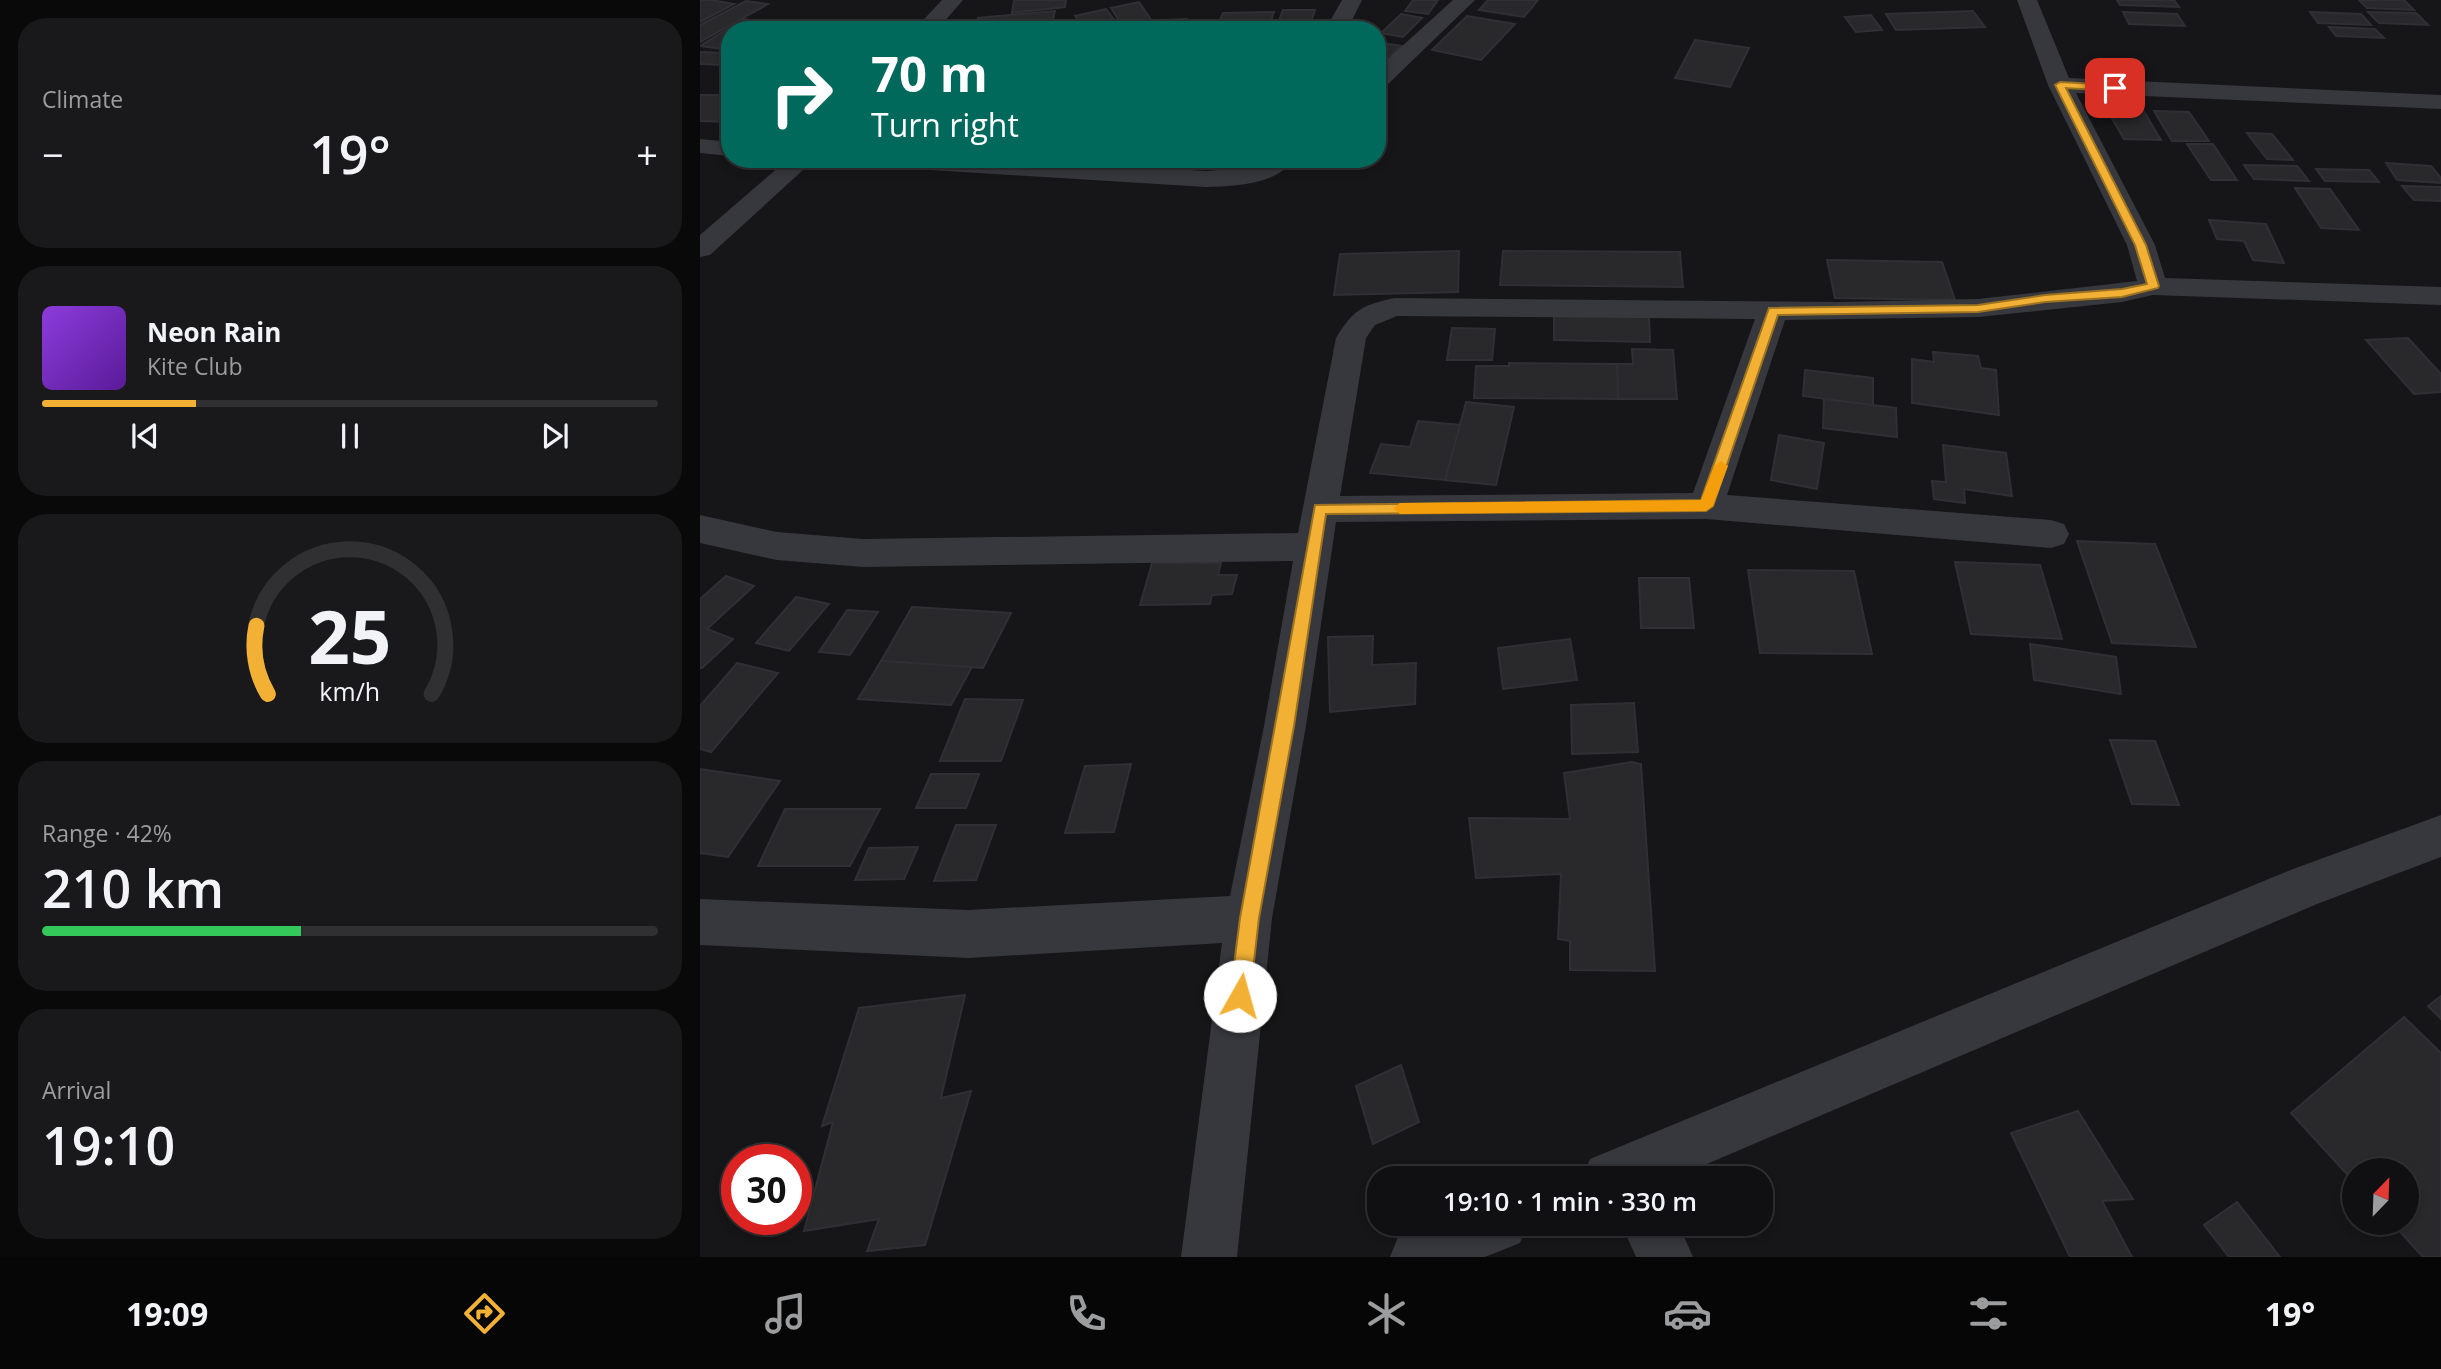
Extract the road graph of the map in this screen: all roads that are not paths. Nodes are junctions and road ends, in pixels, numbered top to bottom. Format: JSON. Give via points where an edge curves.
{"nodes":[{"id":1,"x":953,"y":0,"type":"edge"},
{"id":2,"x":1352,"y":0,"type":"edge"},
{"id":3,"x":1465,"y":0,"type":"edge"},
{"id":4,"x":2027,"y":0,"type":"edge"},
{"id":5,"x":933,"y":21,"type":"edge"},
{"id":6,"x":1341,"y":21,"type":"edge"},
{"id":7,"x":1386,"y":74,"type":"edge"},
{"id":8,"x":2060,"y":85,"type":"junction"},
{"id":9,"x":2441,"y":102,"type":"edge"},
{"id":10,"x":700,"y":146,"type":"edge"},
{"id":11,"x":721,"y":148,"type":"edge"},
{"id":12,"x":793,"y":168,"type":"edge"},
{"id":13,"x":1206,"y":168,"type":"edge"},
{"id":14,"x":1269,"y":168,"type":"edge"},
{"id":15,"x":1242,"y":169,"type":"edge"},
{"id":16,"x":700,"y":249,"type":"edge"},
{"id":17,"x":2153,"y":286,"type":"junction"},
{"id":18,"x":2441,"y":296,"type":"edge"},
{"id":19,"x":1773,"y":311,"type":"junction"},
{"id":20,"x":1706,"y":506,"type":"junction"},
{"id":21,"x":1317,"y":528,"type":"junction"},
{"id":22,"x":700,"y":529,"type":"edge"},
{"id":23,"x":2050,"y":534,"type":"dead end"},
{"id":24,"x":2441,"y":836,"type":"edge"},
{"id":25,"x":1249,"y":918,"type":"junction"},
{"id":26,"x":700,"y":922,"type":"edge"},
{"id":27,"x":1644,"y":1166,"type":"edge"},
{"id":28,"x":1469,"y":1236,"type":"edge"},
{"id":29,"x":1655,"y":1236,"type":"edge"},
{"id":30,"x":1209,"y":1257,"type":"edge"},
{"id":31,"x":1419,"y":1257,"type":"edge"},
{"id":32,"x":1665,"y":1257,"type":"edge"}],
"edges":[{"from":1,"to":5,"type":"street"},
{"from":2,"to":6,"type":"street"},
{"from":3,"to":7,"type":"street"},
{"from":4,"to":8,"type":"street"},
{"from":8,"to":9,"type":"street"},
{"from":8,"to":17,"type":"street","via":[[2141,245]]},
{"from":10,"to":11,"type":"street"},
{"from":12,"to":16,"type":"street"},
{"from":13,"to":15,"type":"street"},
{"from":14,"to":15,"type":"street"},
{"from":17,"to":18,"type":"street"},
{"from":17,"to":19,"type":"street","via":[[1978,308]]},
{"from":19,"to":20,"type":"street"},
{"from":19,"to":21,"type":"street","via":[[1394,307],[1364,318],[1351,338]]},
{"from":20,"to":21,"type":"street"},
{"from":20,"to":23,"type":"street"},
{"from":21,"to":22,"type":"street","via":[[863,553],[777,546]]},
{"from":21,"to":25,"type":"street"},
{"from":24,"to":27,"type":"street","via":[[2296,890]]},
{"from":25,"to":26,"type":"street","via":[[968,934]]},
{"from":25,"to":30,"type":"street"},
{"from":28,"to":31,"type":"street"},
{"from":29,"to":32,"type":"street"}]}
